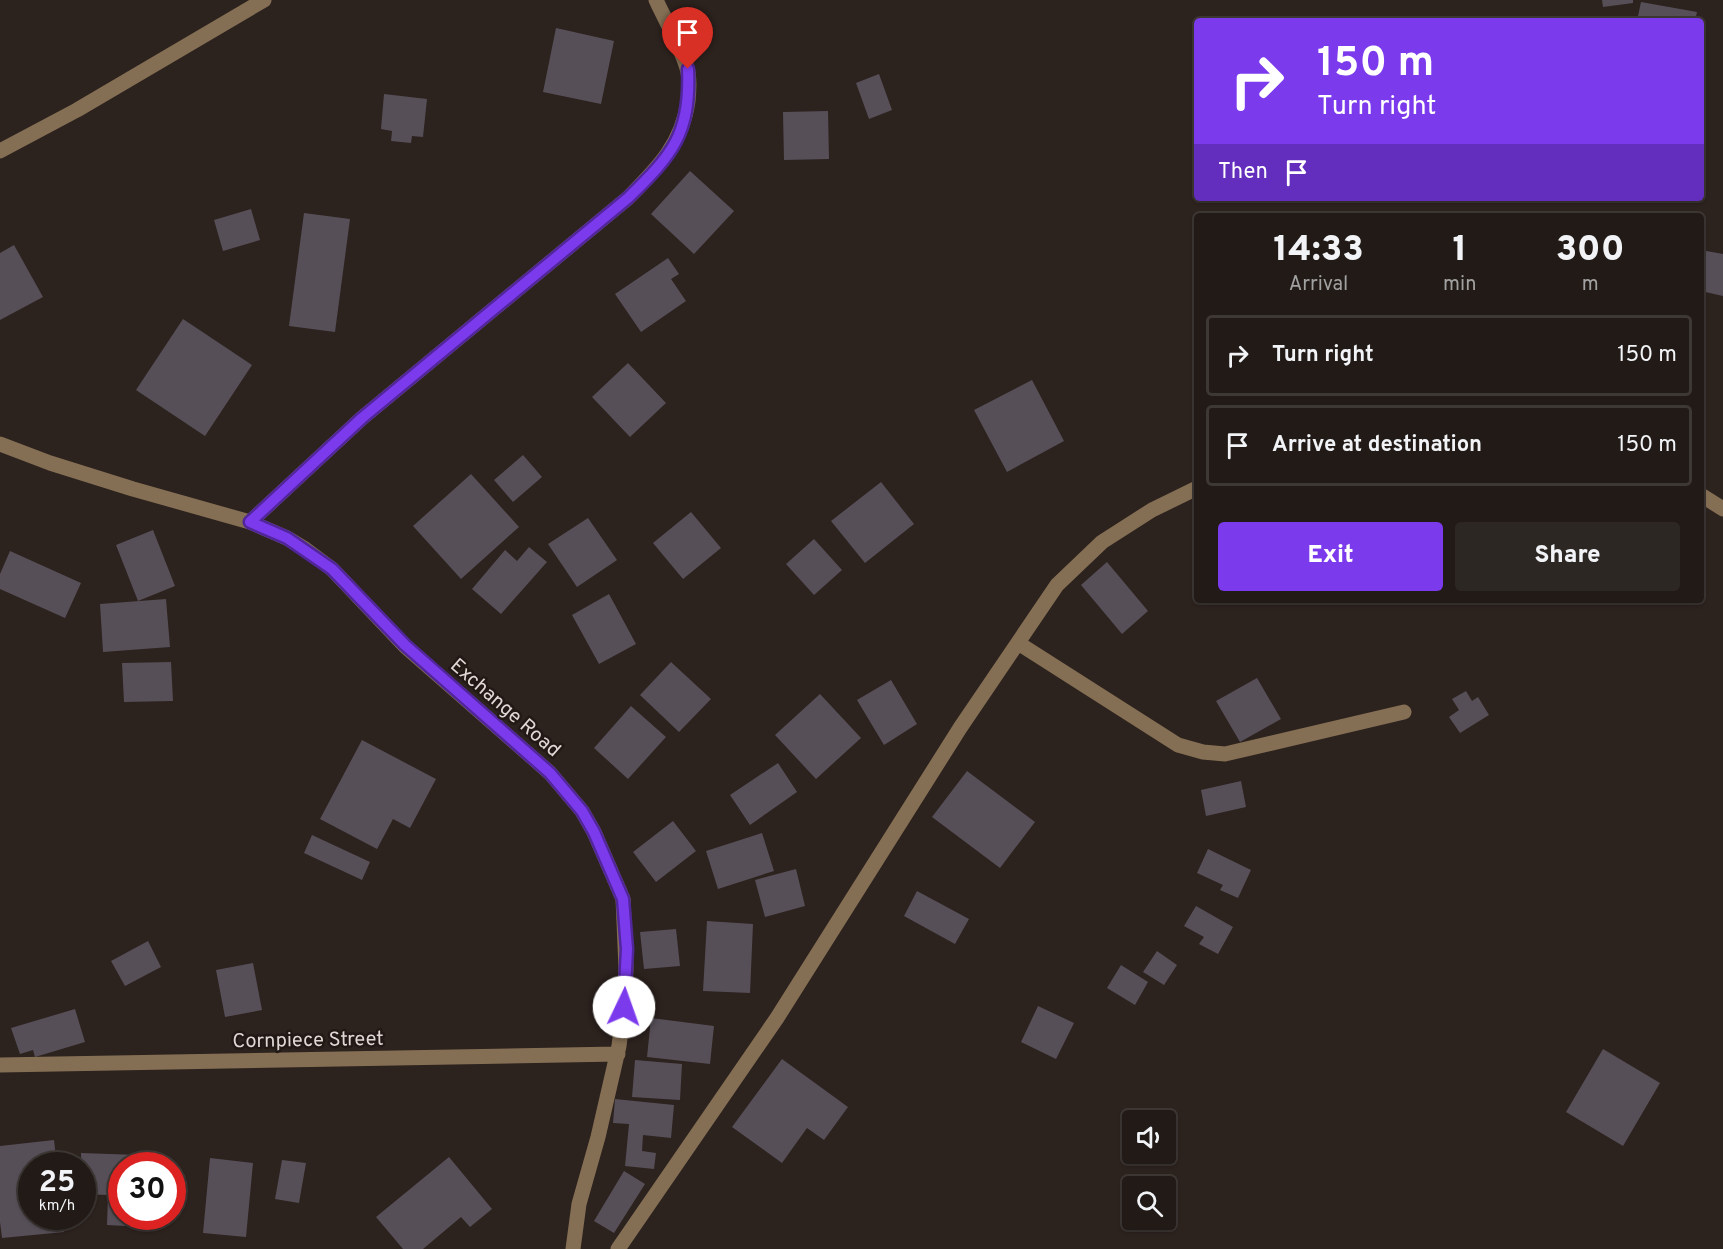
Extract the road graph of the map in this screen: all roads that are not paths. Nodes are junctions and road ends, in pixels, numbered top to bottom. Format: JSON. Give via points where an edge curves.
{"nodes":[{"id":1,"x":264,"y":0,"type":"edge"},
{"id":2,"x":656,"y":0,"type":"edge"},
{"id":3,"x":0,"y":151,"type":"edge"},
{"id":4,"x":0,"y":444,"type":"edge"},
{"id":5,"x":1194,"y":489,"type":"edge"},
{"id":6,"x":1704,"y":497,"type":"edge"},
{"id":7,"x":1723,"y":509,"type":"edge"},
{"id":8,"x":250,"y":522,"type":"junction"},
{"id":9,"x":1018,"y":643,"type":"junction"},
{"id":10,"x":1404,"y":712,"type":"dead end"},
{"id":11,"x":618,"y":1054,"type":"junction"},
{"id":12,"x":0,"y":1065,"type":"edge"},
{"id":13,"x":573,"y":1249,"type":"edge"},
{"id":14,"x":618,"y":1249,"type":"edge"}],
"edges":[{"from":1,"to":3,"type":"street"},
{"from":2,"to":8,"type":"street","via":[[688,69],[689,92],[686,117],[659,168],[362,418]]},
{"from":4,"to":8,"type":"street","name":"Exchange Road","via":[[133,489]]},
{"from":5,"to":9,"type":"street","via":[[1102,542],[1058,585]]},
{"from":6,"to":7,"type":"street"},
{"from":8,"to":11,"type":"street","name":"Exchange Road","via":[[287,538],[332,569],[405,645],[550,773],[582,811],[623,899],[626,968]]},
{"from":9,"to":10,"type":"street","via":[[1178,745],[1203,752],[1225,754]]},
{"from":9,"to":14,"type":"street","via":[[777,1018]]},
{"from":11,"to":12,"type":"street","name":"Cornpiece Street"},
{"from":11,"to":13,"type":"street","name":"Exchange Road","via":[[579,1204]]}]}
